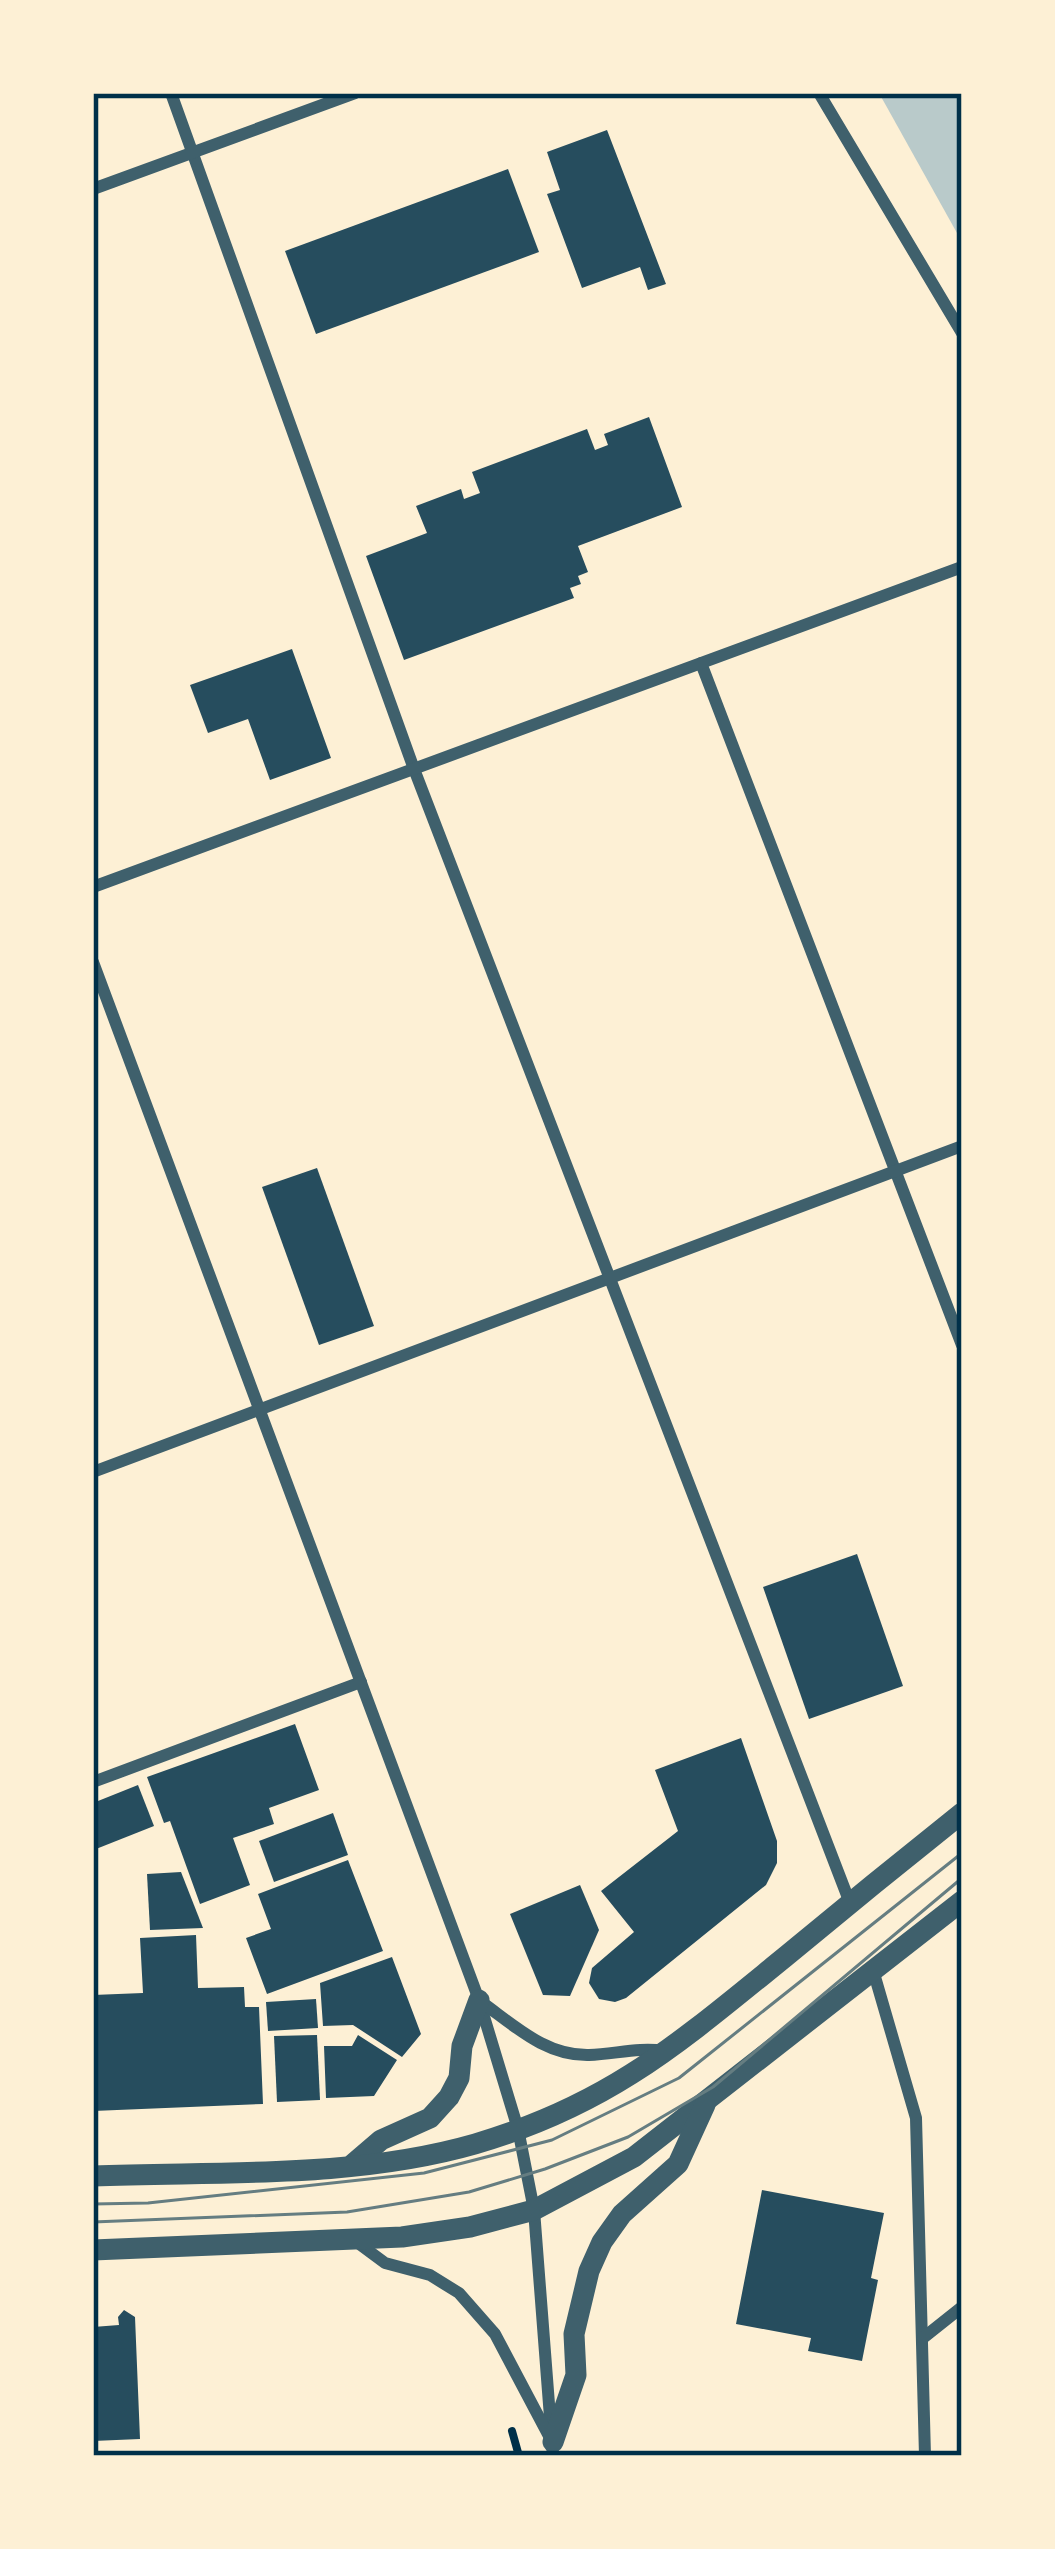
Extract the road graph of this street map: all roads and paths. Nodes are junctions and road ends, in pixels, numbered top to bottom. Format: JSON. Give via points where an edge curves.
{"nodes":[{"id":1,"x":171,"y":93,"type":"edge"},
{"id":2,"x":355,"y":93,"type":"edge"},
{"id":3,"x":819,"y":93,"type":"edge"},
{"id":4,"x":193,"y":152,"type":"junction"},
{"id":5,"x":93,"y":189,"type":"edge"},
{"id":6,"x":962,"y":333,"type":"edge"},
{"id":7,"x":962,"y":567,"type":"edge"},
{"id":8,"x":701,"y":663,"type":"junction"},
{"id":9,"x":414,"y":769,"type":"junction"},
{"id":10,"x":93,"y":887,"type":"edge"},
{"id":11,"x":93,"y":962,"type":"edge"},
{"id":12,"x":962,"y":1146,"type":"edge"},
{"id":13,"x":893,"y":1172,"type":"junction"},
{"id":14,"x":609,"y":1277,"type":"junction"},
{"id":15,"x":962,"y":1345,"type":"edge"},
{"id":16,"x":259,"y":1407,"type":"junction"},
{"id":17,"x":93,"y":1472,"type":"edge"},
{"id":18,"x":361,"y":1682,"type":"junction"},
{"id":19,"x":93,"y":1782,"type":"edge"},
{"id":20,"x":962,"y":1813,"type":"edge"},
{"id":21,"x":962,"y":1901,"type":"edge"},
{"id":22,"x":850,"y":1903,"type":"junction"},
{"id":23,"x":873,"y":1970,"type":"junction"},
{"id":24,"x":479,"y":2000,"type":"junction"},
{"id":25,"x":669,"y":2051,"type":"junction"},
{"id":26,"x":707,"y":2102,"type":"junction"},
{"id":27,"x":518,"y":2129,"type":"junction"},
{"id":28,"x":350,"y":2166,"type":"junction"},
{"id":29,"x":93,"y":2176,"type":"edge"},
{"id":30,"x":534,"y":2210,"type":"junction"},
{"id":31,"x":353,"y":2240,"type":"junction"},
{"id":32,"x":93,"y":2250,"type":"edge"},
{"id":33,"x":962,"y":2307,"type":"edge"},
{"id":34,"x":923,"y":2338,"type":"junction"},
{"id":35,"x":553,"y":2449,"type":"edge"},
{"id":36,"x":925,"y":2456,"type":"edge"}],
"edges":[{"from":1,"to":4,"type":"street"},
{"from":2,"to":4,"type":"street"},
{"from":3,"to":6,"type":"street"},
{"from":4,"to":5,"type":"street"},
{"from":4,"to":9,"type":"street"},
{"from":7,"to":8,"type":"street"},
{"from":8,"to":9,"type":"street"},
{"from":8,"to":13,"type":"street"},
{"from":9,"to":10,"type":"street"},
{"from":9,"to":14,"type":"street"},
{"from":11,"to":16,"type":"street"},
{"from":12,"to":13,"type":"street"},
{"from":13,"to":14,"type":"street"},
{"from":13,"to":15,"type":"street"},
{"from":14,"to":16,"type":"street"},
{"from":14,"to":22,"type":"street"},
{"from":16,"to":17,"type":"street"},
{"from":16,"to":18,"type":"street"},
{"from":18,"to":19,"type":"street"},
{"from":18,"to":24,"type":"street"},
{"from":20,"to":22,"type":"street"},
{"from":21,"to":23,"type":"street"},
{"from":22,"to":25,"type":"street"},
{"from":23,"to":26,"type":"street"},
{"from":23,"to":34,"type":"street","via":[[916,2117]]},
{"from":24,"to":25,"type":"street","via":[[558,2052]]},
{"from":24,"to":27,"type":"street"},
{"from":24,"to":28,"type":"street","via":[[449,2097],[430,2118],[381,2140]]},
{"from":25,"to":27,"type":"street","via":[[601,2095]]},
{"from":26,"to":30,"type":"street","via":[[634,2157]]},
{"from":26,"to":35,"type":"street","via":[[677,2164],[622,2214],[595,2257],[574,2334],[576,2375]]},
{"from":27,"to":28,"type":"street"},
{"from":27,"to":30,"type":"street"},
{"from":28,"to":29,"type":"street"},
{"from":30,"to":31,"type":"street","via":[[470,2227]]},
{"from":30,"to":35,"type":"street"},
{"from":31,"to":32,"type":"street"},
{"from":31,"to":35,"type":"street","via":[[385,2263],[459,2293],[495,2334]]},
{"from":33,"to":34,"type":"street"},
{"from":34,"to":36,"type":"street"}]}
